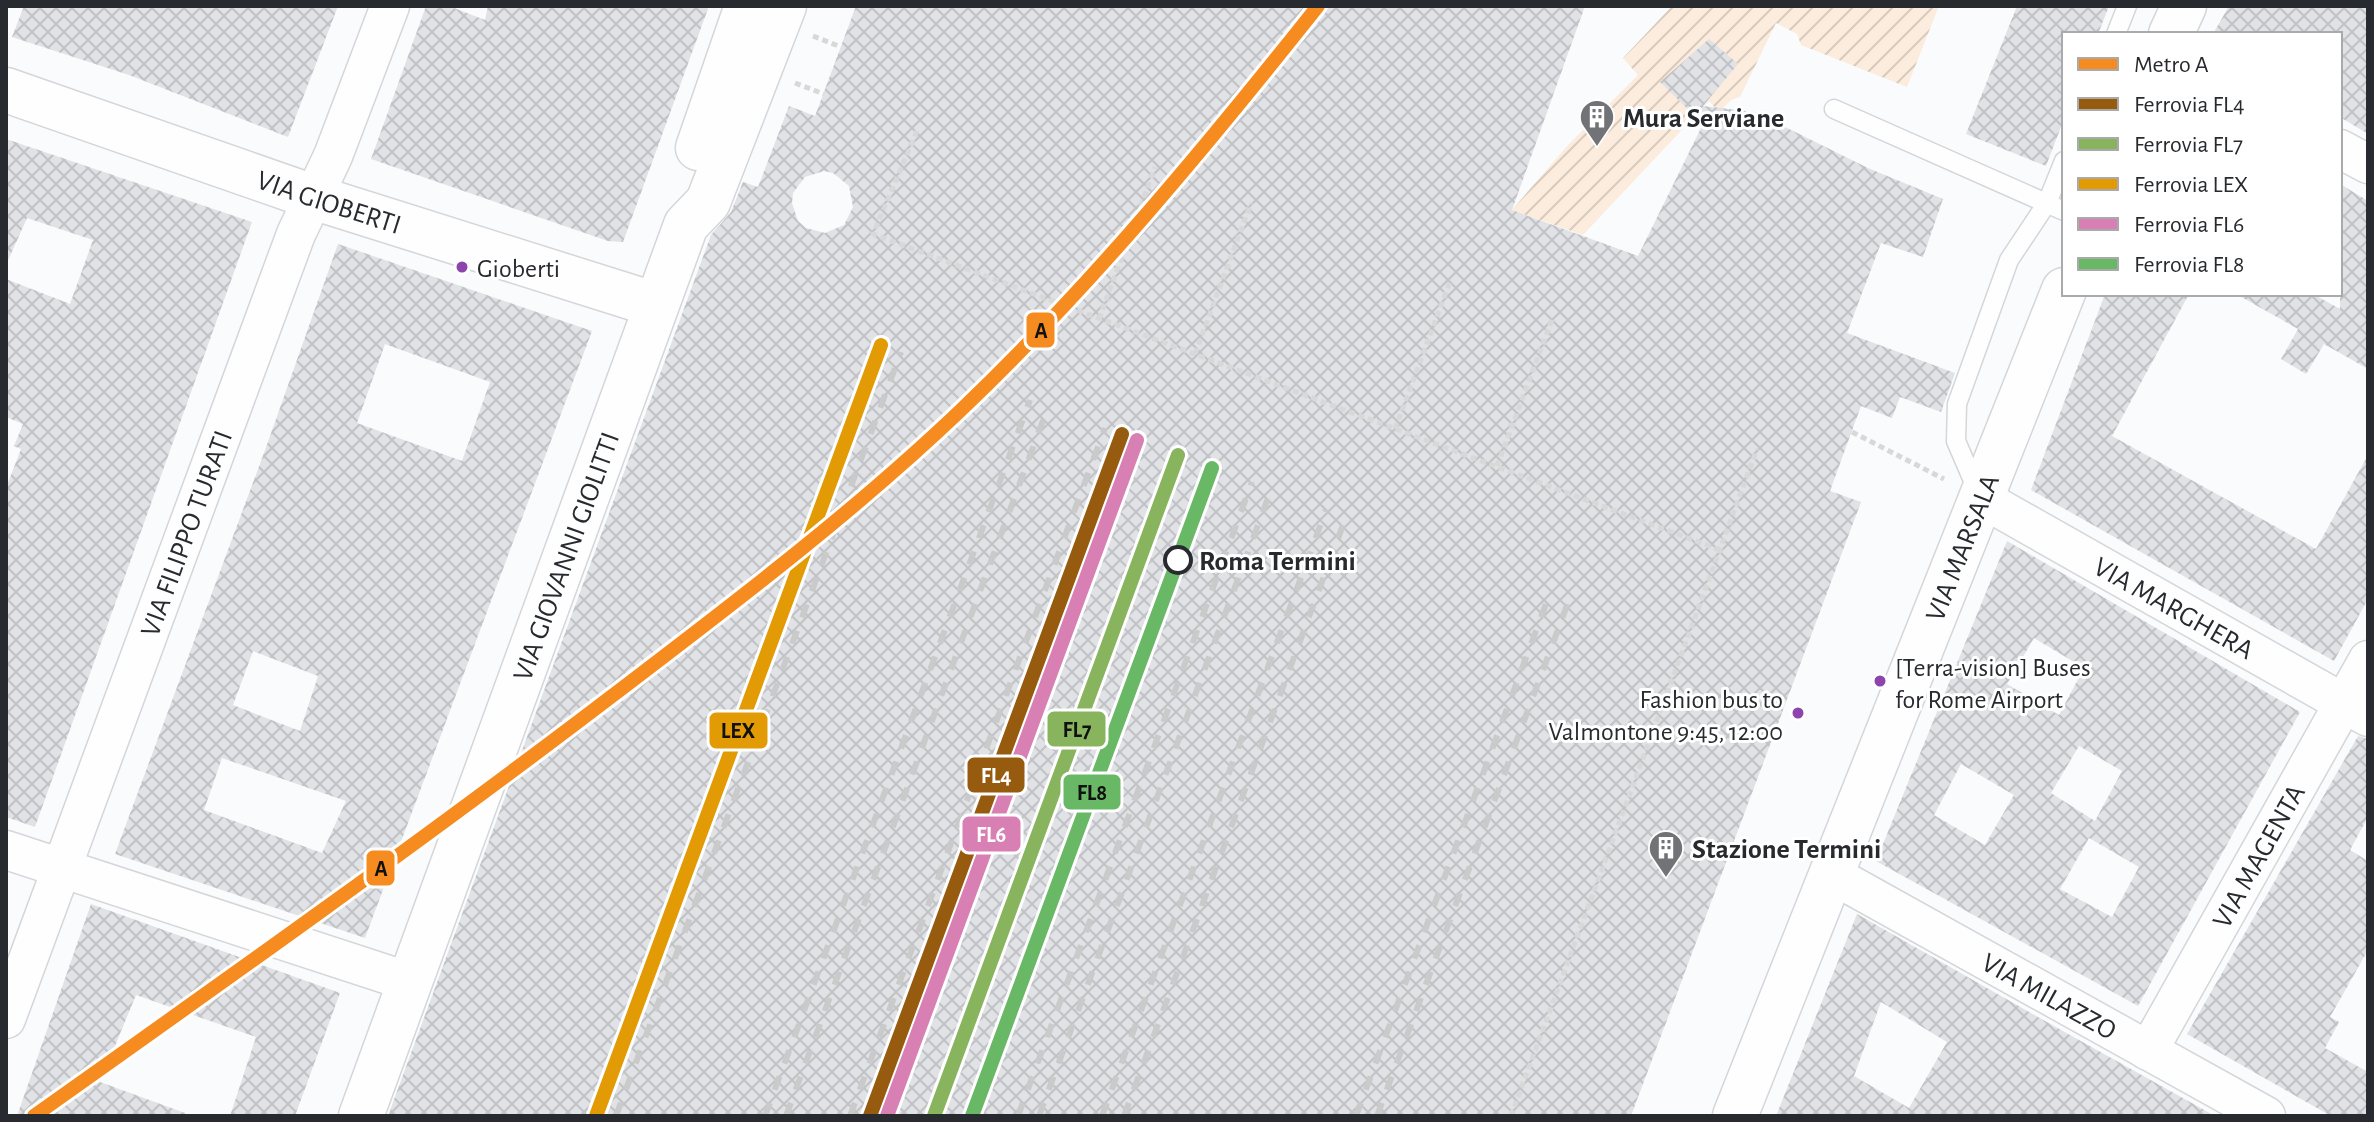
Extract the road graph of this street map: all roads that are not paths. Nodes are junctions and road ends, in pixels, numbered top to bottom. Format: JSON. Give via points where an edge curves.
{"nodes":[{"id":1,"x":390,"y":6,"type":"edge"},
{"id":2,"x":747,"y":6,"type":"edge"},
{"id":3,"x":2127,"y":6,"type":"edge"},
{"id":4,"x":2184,"y":6,"type":"edge"},
{"id":5,"x":794,"y":19,"type":"edge"},
{"id":6,"x":2117,"y":32,"type":"edge"},
{"id":7,"x":2172,"y":32,"type":"edge"},
{"id":8,"x":6,"y":90,"type":"edge"},
{"id":9,"x":1834,"y":109,"type":"dead end"},
{"id":10,"x":2342,"y":150,"type":"edge"},
{"id":11,"x":2368,"y":164,"type":"edge"},
{"id":12,"x":2062,"y":166,"type":"edge"},
{"id":13,"x":313,"y":197,"type":"junction"},
{"id":14,"x":2047,"y":203,"type":"junction"},
{"id":15,"x":2062,"y":210,"type":"edge"},
{"id":16,"x":686,"y":225,"type":"junction"},
{"id":17,"x":2062,"y":295,"type":"edge"},
{"id":18,"x":656,"y":305,"type":"junction"},
{"id":19,"x":1981,"y":498,"type":"junction"},
{"id":20,"x":2368,"y":660,"type":"edge"},
{"id":21,"x":2356,"y":710,"type":"edge"},
{"id":22,"x":6,"y":850,"type":"edge"},
{"id":23,"x":60,"y":869,"type":"junction"},
{"id":24,"x":1831,"y":874,"type":"junction"},
{"id":25,"x":410,"y":982,"type":"junction"},
{"id":26,"x":6,"y":1019,"type":"edge"},
{"id":27,"x":2148,"y":1051,"type":"junction"},
{"id":28,"x":361,"y":1116,"type":"edge"},
{"id":29,"x":1735,"y":1116,"type":"edge"},
{"id":30,"x":2266,"y":1116,"type":"edge"}],
"edges":[{"from":1,"to":13,"type":"street","name":"VIA FILIPPO TURATI"},
{"from":2,"to":16,"type":"main road","via":[[689,176]]},
{"from":3,"to":6,"type":"lane"},
{"from":4,"to":7,"type":"main road"},
{"from":5,"to":16,"type":"main road","name":"VIA GIOVANNI GIOLITTI","via":[[708,202]]},
{"from":8,"to":13,"type":"main road","name":"VIA GIOBERTI"},
{"from":9,"to":14,"type":"lane"},
{"from":10,"to":11,"type":"street"},
{"from":12,"to":14,"type":"lane"},
{"from":13,"to":18,"type":"main road","name":"VIA GIOBERTI"},
{"from":13,"to":23,"type":"street","name":"VIA FILIPPO TURATI"},
{"from":14,"to":15,"type":"lane"},
{"from":14,"to":19,"type":"lane","via":[[2009,260],[1957,404],[1956,441]]},
{"from":16,"to":18,"type":"main road","name":"VIA GIOVANNI GIOLITTI"},
{"from":17,"to":19,"type":"main road","name":"VIA MARSALA"},
{"from":18,"to":25,"type":"main road","name":"VIA GIOVANNI GIOLITTI"},
{"from":19,"to":21,"type":"street","name":"VIA MARGHERA"},
{"from":19,"to":24,"type":"main road","name":"VIA MARSALA"},
{"from":20,"to":21,"type":"street","name":"VIA MAGENTA"},
{"from":21,"to":27,"type":"street","name":"VIA MAGENTA"},
{"from":22,"to":23,"type":"street"},
{"from":23,"to":25,"type":"street"},
{"from":23,"to":26,"type":"street","name":"VIA FILIPPO TURATI"},
{"from":24,"to":27,"type":"street","name":"VIA MILAZZO"},
{"from":24,"to":29,"type":"main road","name":"VIA MARSALA"},
{"from":25,"to":28,"type":"main road","name":"VIA GIOVANNI GIOLITTI"},
{"from":27,"to":30,"type":"street","name":"VIA MILAZZO"}]}
